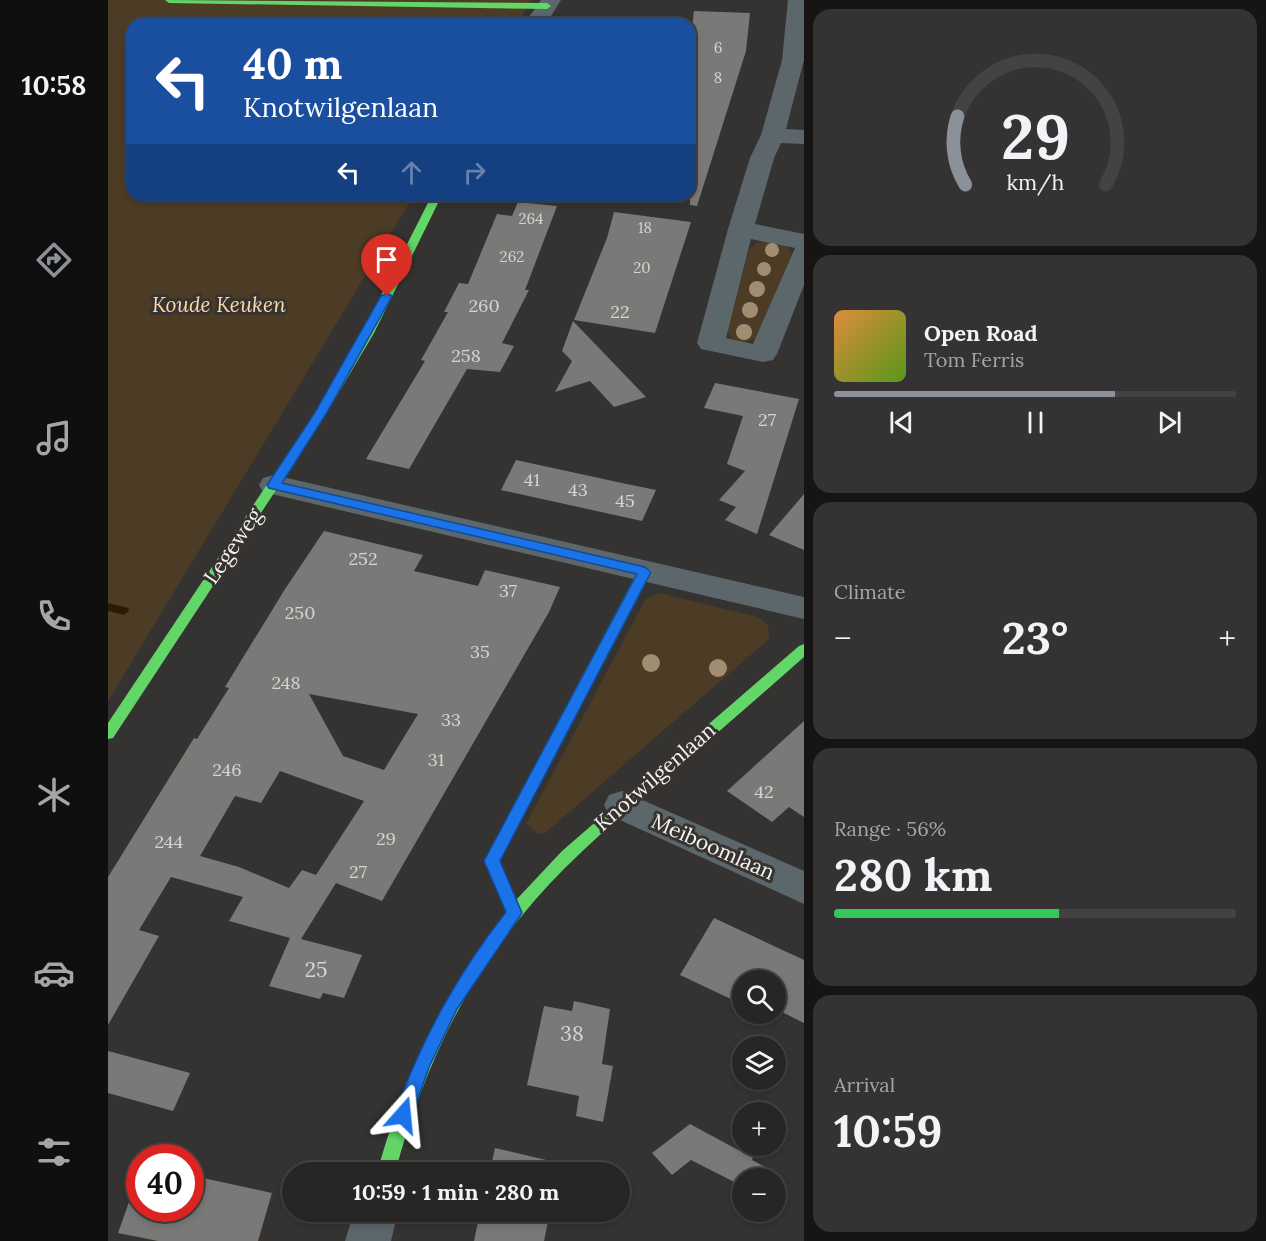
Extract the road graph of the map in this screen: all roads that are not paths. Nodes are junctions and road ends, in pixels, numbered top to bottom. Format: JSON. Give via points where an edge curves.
{"nodes":[{"id":1,"x":169,"y":0,"type":"edge"},
{"id":2,"x":798,"y":0,"type":"edge"},
{"id":3,"x":549,"y":3,"type":"edge"},
{"id":4,"x":539,"y":18,"type":"edge"},
{"id":5,"x":773,"y":135,"type":"junction"},
{"id":6,"x":804,"y":137,"type":"edge"},
{"id":7,"x":434,"y":201,"type":"edge"},
{"id":8,"x":741,"y":229,"type":"junction"},
{"id":9,"x":804,"y":242,"type":"edge"},
{"id":10,"x":804,"y":253,"type":"edge"},
{"id":11,"x":274,"y":485,"type":"junction"},
{"id":12,"x":645,"y":572,"type":"junction"},
{"id":13,"x":804,"y":608,"type":"edge"},
{"id":14,"x":804,"y":648,"type":"edge"},
{"id":15,"x":108,"y":734,"type":"edge"},
{"id":16,"x":622,"y":805,"type":"junction"},
{"id":17,"x":804,"y":888,"type":"edge"},
{"id":18,"x":514,"y":913,"type":"junction"},
{"id":19,"x":389,"y":1162,"type":"edge"},
{"id":20,"x":373,"y":1222,"type":"edge"},
{"id":21,"x":368,"y":1241,"type":"edge"}],
"edges":[{"from":1,"to":3,"type":"street"},
{"from":2,"to":5,"type":"street","via":[[795,45]]},
{"from":3,"to":4,"type":"street"},
{"from":5,"to":6,"type":"street"},
{"from":5,"to":8,"type":"street","via":[[762,158]]},
{"from":7,"to":11,"type":"street","name":"Legeweg","via":[[368,333]]},
{"from":8,"to":9,"type":"street"},
{"from":8,"to":10,"type":"street","via":[[711,343],[763,354]]},
{"from":11,"to":12,"type":"street"},
{"from":11,"to":15,"type":"street","name":"Legeweg"},
{"from":12,"to":13,"type":"street"},
{"from":12,"to":18,"type":"street","via":[[492,861]]},
{"from":14,"to":16,"type":"street","name":"Knotwilgenlaan"},
{"from":16,"to":17,"type":"street","name":"Meiboomlaan"},
{"from":16,"to":18,"type":"street","name":"Knotwilgenlaan","via":[[567,855]]},
{"from":18,"to":19,"type":"street","name":"Knotwilgenlaan","via":[[467,979],[435,1035],[409,1095]]},
{"from":20,"to":21,"type":"street"}]}
